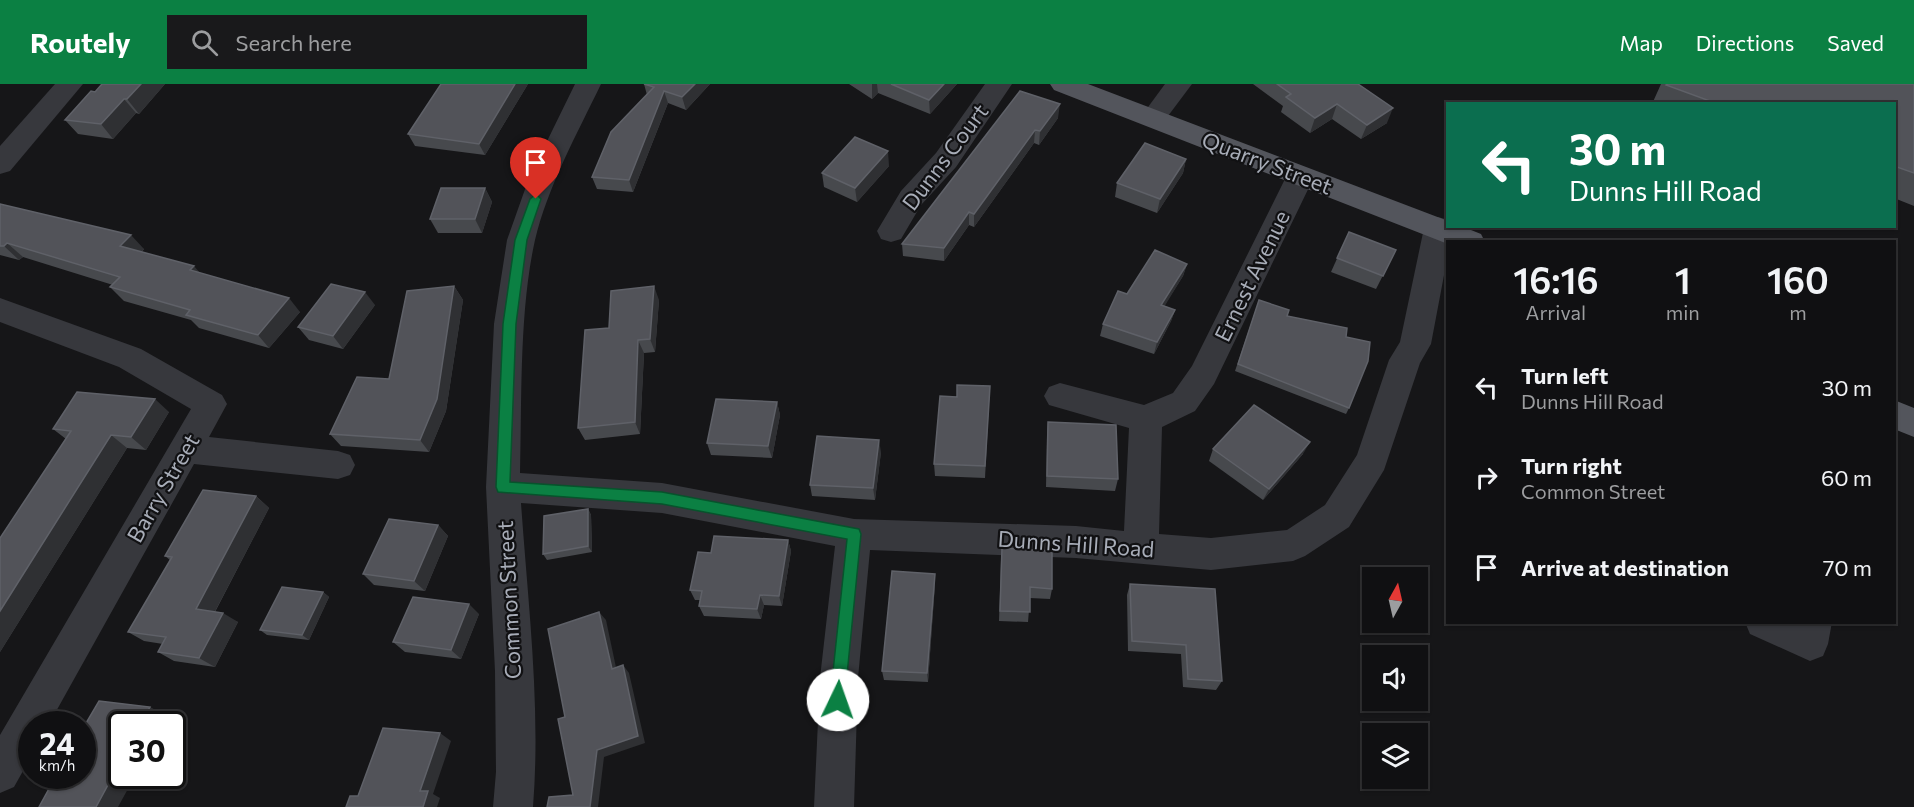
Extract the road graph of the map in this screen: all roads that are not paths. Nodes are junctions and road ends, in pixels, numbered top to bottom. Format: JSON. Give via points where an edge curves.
{"nodes":[{"id":1,"x":70,"y":84,"type":"edge"},
{"id":2,"x":588,"y":84,"type":"edge"},
{"id":3,"x":999,"y":84,"type":"edge"},
{"id":4,"x":1063,"y":84,"type":"edge"},
{"id":5,"x":1179,"y":84,"type":"edge"},
{"id":6,"x":1153,"y":118,"type":"junction"},
{"id":7,"x":0,"y":164,"type":"edge"},
{"id":8,"x":1300,"y":177,"type":"junction"},
{"id":9,"x":1438,"y":228,"type":"junction"},
{"id":10,"x":891,"y":231,"type":"dead end"},
{"id":11,"x":1467,"y":240,"type":"edge"},
{"id":12,"x":0,"y":310,"type":"edge"},
{"id":13,"x":1060,"y":396,"type":"dead end"},
{"id":14,"x":1896,"y":414,"type":"edge"},
{"id":15,"x":1146,"y":420,"type":"junction"},
{"id":16,"x":1914,"y":423,"type":"edge"},
{"id":17,"x":185,"y":449,"type":"junction"},
{"id":18,"x":338,"y":465,"type":"dead end"},
{"id":19,"x":503,"y":487,"type":"junction"},
{"id":20,"x":854,"y":534,"type":"junction"},
{"id":21,"x":1141,"y":548,"type":"junction"},
{"id":22,"x":1767,"y":624,"type":"edge"},
{"id":23,"x":1814,"y":624,"type":"edge"},
{"id":24,"x":0,"y":773,"type":"edge"},
{"id":25,"x":513,"y":807,"type":"edge"},
{"id":26,"x":834,"y":807,"type":"edge"}],
"edges":[{"from":1,"to":7,"type":"street"},
{"from":2,"to":19,"type":"street","name":"Common Street","via":[[543,178],[521,240],[509,324]]},
{"from":3,"to":10,"type":"street","name":"Dunns Court","via":[[946,160],[911,198]]},
{"from":4,"to":6,"type":"main road","name":"Quarry Street"},
{"from":5,"to":6,"type":"street"},
{"from":6,"to":8,"type":"main road","name":"Quarry Street"},
{"from":8,"to":9,"type":"main road","name":"Quarry Street"},
{"from":8,"to":15,"type":"street","name":"Ernest Avenue","via":[[1203,375],[1184,402]]},
{"from":9,"to":11,"type":"main road","name":"Quarry Street"},
{"from":9,"to":21,"type":"street","name":"Dunns Hill Road","via":[[1414,344],[1405,360],[1372,460],[1337,516],[1293,545],[1211,554]]},
{"from":12,"to":17,"type":"street","name":"Barry Street","via":[[130,358],[211,404]]},
{"from":13,"to":15,"type":"street"},
{"from":14,"to":16,"type":"main road"},
{"from":15,"to":21,"type":"street"},
{"from":17,"to":18,"type":"street"},
{"from":17,"to":24,"type":"street","name":"Barry Street"},
{"from":19,"to":20,"type":"street","name":"Dunns Hill Road","via":[[662,498]]},
{"from":19,"to":25,"type":"street","name":"Common Street","via":[[514,671]]},
{"from":20,"to":21,"type":"street","name":"Dunns Hill Road"},
{"from":20,"to":26,"type":"street","via":[[839,678]]},
{"from":22,"to":23,"type":"street","via":[[1810,644]]}]}
